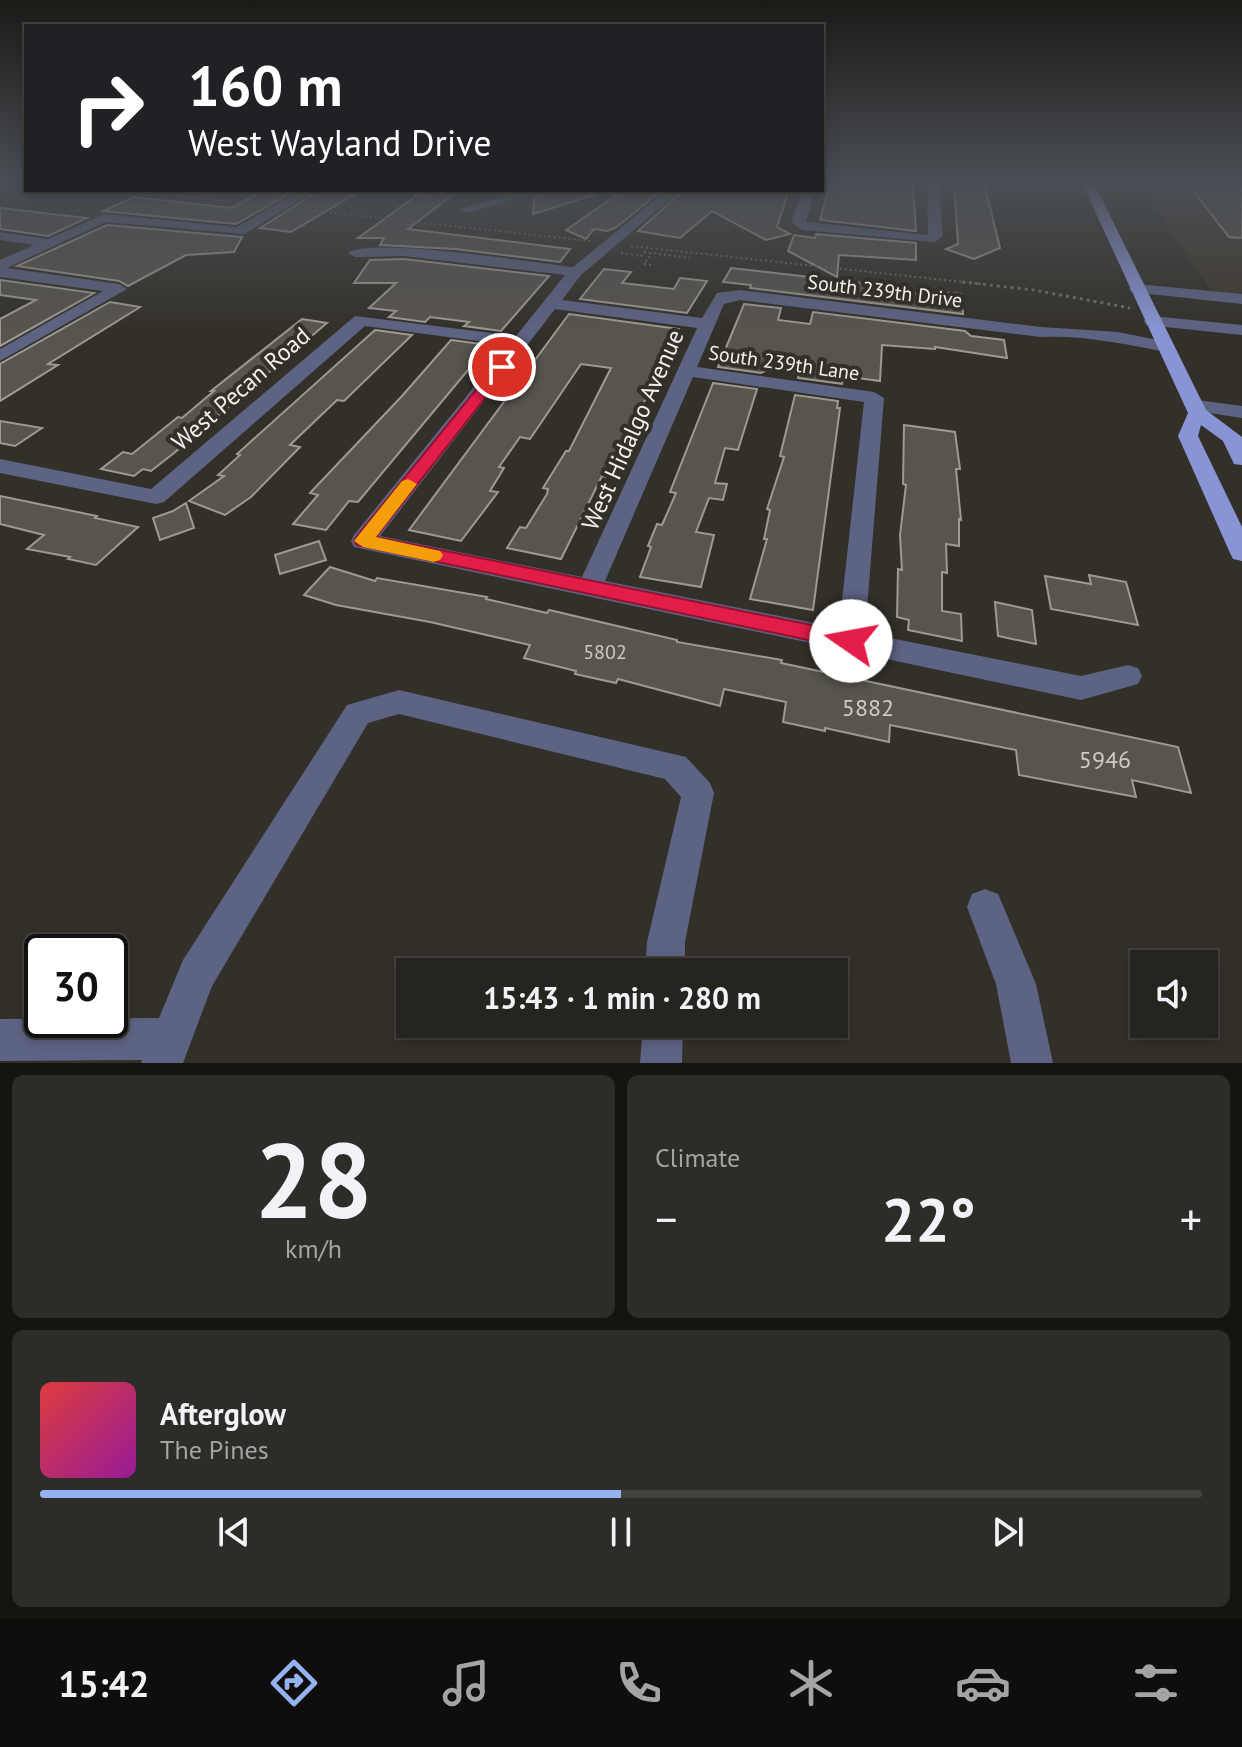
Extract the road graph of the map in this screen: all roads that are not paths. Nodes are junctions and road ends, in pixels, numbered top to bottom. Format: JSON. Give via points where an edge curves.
{"nodes":[{"id":1,"x":72,"y":233,"type":"edge"},
{"id":2,"x":626,"y":233,"type":"edge"},
{"id":3,"x":869,"y":233,"type":"edge"},
{"id":4,"x":934,"y":233,"type":"edge"},
{"id":5,"x":1111,"y":233,"type":"edge"},
{"id":6,"x":0,"y":236,"type":"edge"},
{"id":7,"x":49,"y":243,"type":"junction"},
{"id":8,"x":355,"y":253,"type":"dead end"},
{"id":9,"x":0,"y":266,"type":"edge"},
{"id":10,"x":0,"y":272,"type":"edge"},
{"id":11,"x":576,"y":272,"type":"junction"},
{"id":12,"x":723,"y":296,"type":"joint"},
{"id":13,"x":1242,"y":299,"type":"edge"},
{"id":14,"x":552,"y":304,"type":"junction"},
{"id":15,"x":1145,"y":306,"type":"junction"},
{"id":16,"x":1242,"y":314,"type":"edge"},
{"id":17,"x":709,"y":324,"type":"junction"},
{"id":18,"x":1242,"y":330,"type":"edge"},
{"id":19,"x":522,"y":342,"type":"junction"},
{"id":20,"x":1166,"y":347,"type":"junction"},
{"id":21,"x":0,"y":356,"type":"edge"},
{"id":22,"x":688,"y":371,"type":"junction"},
{"id":23,"x":1198,"y":410,"type":"junction"},
{"id":24,"x":1242,"y":412,"type":"edge"},
{"id":25,"x":1242,"y":457,"type":"edge"},
{"id":26,"x":0,"y":466,"type":"edge"},
{"id":27,"x":1242,"y":553,"type":"edge"},
{"id":28,"x":590,"y":587,"type":"junction"},
{"id":29,"x":851,"y":641,"type":"junction"},
{"id":30,"x":1128,"y":676,"type":"dead end"},
{"id":31,"x":985,"y":907,"type":"dead end"},
{"id":32,"x":665,"y":958,"type":"edge"},
{"id":33,"x":662,"y":1038,"type":"edge"},
{"id":34,"x":0,"y":1040,"type":"edge"},
{"id":35,"x":167,"y":1051,"type":"edge"},
{"id":36,"x":661,"y":1063,"type":"edge"},
{"id":37,"x":1032,"y":1063,"type":"edge"}],
"edges":[{"from":1,"to":7,"type":"street"},
{"from":2,"to":11,"type":"street"},
{"from":3,"to":4,"type":"street","via":[[934,239]]},
{"from":5,"to":15,"type":"main road"},
{"from":6,"to":7,"type":"street"},
{"from":7,"to":9,"type":"street"},
{"from":8,"to":11,"type":"street","via":[[404,252]]},
{"from":10,"to":21,"type":"street","via":[[119,289]]},
{"from":11,"to":14,"type":"street"},
{"from":12,"to":17,"type":"street","name":"West Hidalgo Avenue"},
{"from":12,"to":20,"type":"street","name":"South 239th Drive"},
{"from":13,"to":15,"type":"street"},
{"from":14,"to":17,"type":"street"},
{"from":14,"to":19,"type":"street"},
{"from":15,"to":16,"type":"street"},
{"from":15,"to":18,"type":"street"},
{"from":15,"to":20,"type":"main road"},
{"from":17,"to":22,"type":"street","name":"West Hidalgo Avenue"},
{"from":19,"to":26,"type":"street","name":"West Pecan Road","via":[[361,320],[156,497]]},
{"from":19,"to":28,"type":"street","via":[[363,541]]},
{"from":20,"to":23,"type":"main road"},
{"from":22,"to":28,"type":"street","name":"West Hidalgo Avenue"},
{"from":22,"to":29,"type":"street","name":"South 239th Lane","via":[[874,398]]},
{"from":23,"to":24,"type":"street"},
{"from":23,"to":25,"type":"main road","via":[[1232,438]]},
{"from":23,"to":27,"type":"main road","via":[[1188,436]]},
{"from":28,"to":29,"type":"street"},
{"from":29,"to":30,"type":"street","via":[[1081,688]]},
{"from":31,"to":37,"type":"street","via":[[1016,984]]},
{"from":32,"to":35,"type":"street","via":[[698,793],[675,767],[399,702],[358,714],[197,974]]},
{"from":33,"to":36,"type":"street"},
{"from":34,"to":35,"type":"street"}]}
